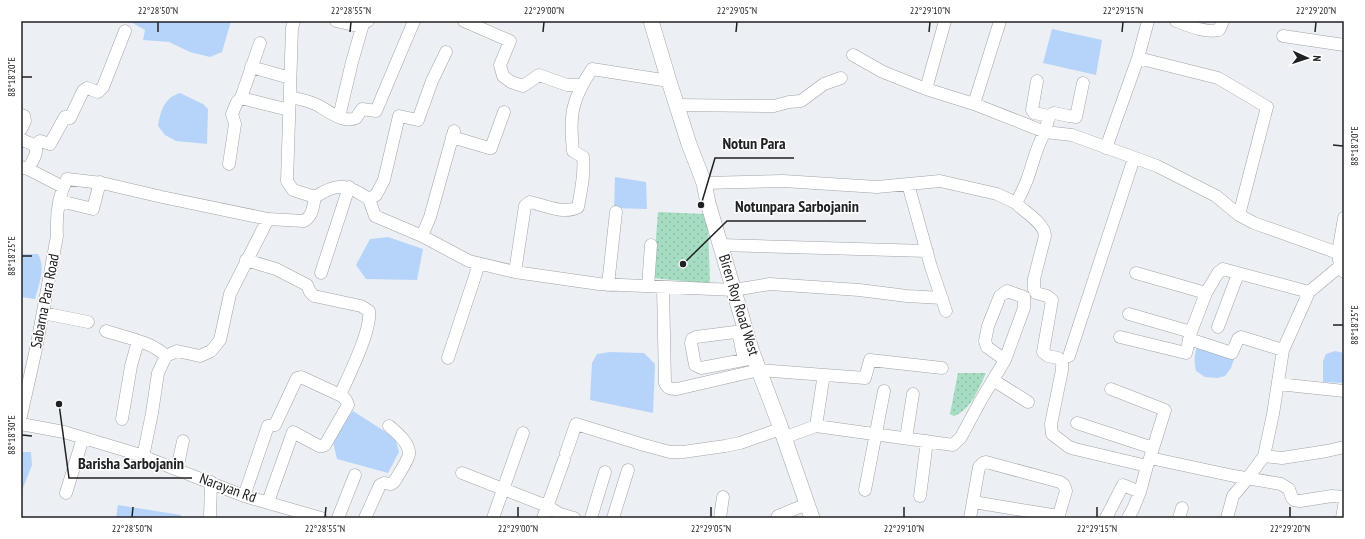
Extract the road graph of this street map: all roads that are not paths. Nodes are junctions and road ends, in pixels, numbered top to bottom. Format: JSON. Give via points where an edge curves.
{"nodes":[{"id":1,"x":294,"y":21,"type":"edge"},
{"id":2,"x":336,"y":21,"type":"edge"},
{"id":3,"x":414,"y":21,"type":"edge"},
{"id":4,"x":464,"y":21,"type":"edge"},
{"id":5,"x":651,"y":21,"type":"edge"},
{"id":6,"x":945,"y":21,"type":"edge"},
{"id":7,"x":1000,"y":21,"type":"edge"},
{"id":8,"x":1148,"y":21,"type":"edge"},
{"id":9,"x":1176,"y":21,"type":"edge"},
{"id":10,"x":1223,"y":21,"type":"edge"},
{"id":11,"x":366,"y":22,"type":"edge"},
{"id":12,"x":125,"y":31,"type":"dead end"},
{"id":13,"x":1283,"y":36,"type":"dead end"},
{"id":14,"x":260,"y":43,"type":"dead end"},
{"id":15,"x":1344,"y":45,"type":"edge"},
{"id":16,"x":446,"y":52,"type":"dead end"},
{"id":17,"x":853,"y":55,"type":"dead end"},
{"id":18,"x":1138,"y":58,"type":"junction"},
{"id":19,"x":251,"y":67,"type":"junction"},
{"id":20,"x":290,"y":78,"type":"junction"},
{"id":21,"x":841,"y":78,"type":"dead end"},
{"id":22,"x":668,"y":81,"type":"junction"},
{"id":23,"x":1037,"y":82,"type":"dead end"},
{"id":24,"x":1083,"y":83,"type":"dead end"},
{"id":25,"x":582,"y":85,"type":"junction"},
{"id":26,"x":926,"y":89,"type":"junction"},
{"id":27,"x":290,"y":97,"type":"junction"},
{"id":28,"x":241,"y":98,"type":"junction"},
{"id":29,"x":974,"y":104,"type":"junction"},
{"id":30,"x":677,"y":106,"type":"junction"},
{"id":31,"x":289,"y":110,"type":"junction"},
{"id":32,"x":504,"y":112,"type":"dead end"},
{"id":33,"x":21,"y":114,"type":"edge"},
{"id":34,"x":339,"y":116,"type":"junction"},
{"id":35,"x":1049,"y":116,"type":"junction"},
{"id":36,"x":21,"y":129,"type":"edge"},
{"id":37,"x":1044,"y":132,"type":"junction"},
{"id":38,"x":21,"y":139,"type":"edge"},
{"id":39,"x":35,"y":146,"type":"junction"},
{"id":40,"x":1106,"y":148,"type":"junction"},
{"id":41,"x":1134,"y":158,"type":"junction"},
{"id":42,"x":229,"y":164,"type":"dead end"},
{"id":43,"x":25,"y":168,"type":"edge"},
{"id":44,"x":100,"y":182,"type":"junction"},
{"id":45,"x":704,"y":183,"type":"junction"},
{"id":46,"x":908,"y":184,"type":"junction"},
{"id":47,"x":63,"y":187,"type":"junction"},
{"id":48,"x":349,"y":187,"type":"junction"},
{"id":49,"x":316,"y":197,"type":"junction"},
{"id":50,"x":369,"y":199,"type":"junction"},
{"id":51,"x":60,"y":201,"type":"junction"},
{"id":52,"x":1016,"y":203,"type":"junction"},
{"id":53,"x":616,"y":212,"type":"dead end"},
{"id":54,"x":1239,"y":215,"type":"junction"},
{"id":55,"x":1344,"y":218,"type":"edge"},
{"id":56,"x":268,"y":219,"type":"junction"},
{"id":57,"x":422,"y":236,"type":"junction"},
{"id":58,"x":650,"y":244,"type":"dead end"},
{"id":59,"x":721,"y":246,"type":"junction"},
{"id":60,"x":927,"y":251,"type":"junction"},
{"id":61,"x":1338,"y":252,"type":"junction"},
{"id":62,"x":246,"y":260,"type":"junction"},
{"id":63,"x":478,"y":264,"type":"junction"},
{"id":64,"x":1342,"y":270,"type":"edge"},
{"id":65,"x":515,"y":272,"type":"junction"},
{"id":66,"x":321,"y":273,"type":"dead end"},
{"id":67,"x":1136,"y":273,"type":"dead end"},
{"id":68,"x":1238,"y":274,"type":"junction"},
{"id":69,"x":608,"y":284,"type":"junction"},
{"id":70,"x":648,"y":286,"type":"junction"},
{"id":71,"x":663,"y":287,"type":"junction"},
{"id":72,"x":734,"y":290,"type":"junction"},
{"id":73,"x":1309,"y":292,"type":"junction"},
{"id":74,"x":1206,"y":293,"type":"junction"},
{"id":75,"x":942,"y":298,"type":"junction"},
{"id":76,"x":946,"y":311,"type":"dead end"},
{"id":77,"x":43,"y":313,"type":"junction"},
{"id":78,"x":1130,"y":314,"type":"dead end"},
{"id":79,"x":88,"y":322,"type":"dead end"},
{"id":80,"x":1218,"y":327,"type":"dead end"},
{"id":81,"x":106,"y":331,"type":"dead end"},
{"id":82,"x":1190,"y":335,"type":"junction"},
{"id":83,"x":1120,"y":337,"type":"dead end"},
{"id":84,"x":138,"y":341,"type":"junction"},
{"id":85,"x":1283,"y":350,"type":"junction"},
{"id":86,"x":166,"y":356,"type":"junction"},
{"id":87,"x":1069,"y":356,"type":"dead end"},
{"id":88,"x":448,"y":358,"type":"dead end"},
{"id":89,"x":1005,"y":360,"type":"junction"},
{"id":90,"x":752,"y":363,"type":"junction"},
{"id":91,"x":942,"y":368,"type":"dead end"},
{"id":92,"x":824,"y":380,"type":"dead end"},
{"id":93,"x":993,"y":380,"type":"junction"},
{"id":94,"x":1278,"y":384,"type":"junction"},
{"id":95,"x":1111,"y":389,"type":"dead end"},
{"id":96,"x":884,"y":391,"type":"dead end"},
{"id":97,"x":1344,"y":391,"type":"edge"},
{"id":98,"x":913,"y":394,"type":"dead end"},
{"id":99,"x":340,"y":395,"type":"junction"},
{"id":100,"x":1028,"y":402,"type":"dead end"},
{"id":101,"x":21,"y":416,"type":"edge"},
{"id":102,"x":122,"y":419,"type":"dead end"},
{"id":103,"x":1077,"y":423,"type":"dead end"},
{"id":104,"x":21,"y":424,"type":"edge"},
{"id":105,"x":276,"y":425,"type":"junction"},
{"id":106,"x":389,"y":426,"type":"dead end"},
{"id":107,"x":816,"y":426,"type":"junction"},
{"id":108,"x":293,"y":432,"type":"junction"},
{"id":109,"x":523,"y":433,"type":"dead end"},
{"id":110,"x":782,"y":434,"type":"junction"},
{"id":111,"x":876,"y":434,"type":"junction"},
{"id":112,"x":83,"y":438,"type":"junction"},
{"id":113,"x":906,"y":438,"type":"junction"},
{"id":114,"x":183,"y":441,"type":"dead end"},
{"id":115,"x":927,"y":441,"type":"junction"},
{"id":116,"x":1344,"y":447,"type":"edge"},
{"id":117,"x":1264,"y":456,"type":"junction"},
{"id":118,"x":142,"y":457,"type":"junction"},
{"id":119,"x":1150,"y":457,"type":"junction"},
{"id":120,"x":177,"y":469,"type":"junction"},
{"id":121,"x":628,"y":470,"type":"dead end"},
{"id":122,"x":605,"y":472,"type":"dead end"},
{"id":123,"x":462,"y":473,"type":"dead end"},
{"id":124,"x":354,"y":475,"type":"dead end"},
{"id":125,"x":1248,"y":478,"type":"junction"},
{"id":126,"x":211,"y":482,"type":"junction"},
{"id":127,"x":503,"y":489,"type":"junction"},
{"id":128,"x":865,"y":490,"type":"dead end"},
{"id":129,"x":1140,"y":492,"type":"junction"},
{"id":130,"x":66,"y":493,"type":"dead end"},
{"id":131,"x":244,"y":496,"type":"junction"},
{"id":132,"x":920,"y":496,"type":"dead end"},
{"id":133,"x":1344,"y":496,"type":"edge"},
{"id":134,"x":723,"y":497,"type":"dead end"},
{"id":135,"x":268,"y":502,"type":"junction"},
{"id":136,"x":973,"y":502,"type":"junction"},
{"id":137,"x":807,"y":504,"type":"junction"},
{"id":138,"x":547,"y":506,"type":"junction"},
{"id":139,"x":1344,"y":506,"type":"edge"},
{"id":140,"x":1059,"y":517,"type":"edge"},
{"id":141,"x":210,"y":518,"type":"edge"},
{"id":142,"x":321,"y":518,"type":"edge"},
{"id":143,"x":338,"y":518,"type":"edge"},
{"id":144,"x":365,"y":518,"type":"edge"},
{"id":145,"x":493,"y":518,"type":"edge"},
{"id":146,"x":543,"y":518,"type":"edge"},
{"id":147,"x":574,"y":518,"type":"edge"},
{"id":148,"x":592,"y":518,"type":"edge"},
{"id":149,"x":613,"y":518,"type":"edge"},
{"id":150,"x":720,"y":518,"type":"edge"},
{"id":151,"x":777,"y":518,"type":"edge"},
{"id":152,"x":812,"y":518,"type":"edge"},
{"id":153,"x":970,"y":518,"type":"edge"},
{"id":154,"x":1106,"y":518,"type":"edge"},
{"id":155,"x":1128,"y":518,"type":"edge"},
{"id":156,"x":1227,"y":518,"type":"edge"},
{"id":157,"x":1342,"y":518,"type":"edge"}],
"edges":[{"from":1,"to":20,"type":"street"},
{"from":2,"to":11,"type":"street","via":[[358,26]]},
{"from":3,"to":34,"type":"street","via":[[378,109],[362,109],[352,120]]},
{"from":4,"to":25,"type":"street","via":[[510,40],[500,65],[503,76],[511,82],[523,86],[539,75],[567,85]]},
{"from":5,"to":22,"type":"main road","name":"Biren Roy Road West"},
{"from":6,"to":26,"type":"street"},
{"from":7,"to":29,"type":"street"},
{"from":8,"to":18,"type":"street"},
{"from":9,"to":10,"type":"street","via":[[1212,31],[1219,30]]},
{"from":11,"to":34,"type":"street","via":[[352,62]]},
{"from":12,"to":39,"type":"street","via":[[103,87],[98,92],[87,88],[83,91],[70,118],[65,117],[50,144],[40,141]]},
{"from":13,"to":15,"type":"street"},
{"from":14,"to":19,"type":"street"},
{"from":16,"to":50,"type":"street","via":[[418,120],[399,116],[384,180],[376,195]]},
{"from":17,"to":26,"type":"street","via":[[883,72]]},
{"from":18,"to":40,"type":"street"},
{"from":18,"to":54,"type":"street","via":[[1218,78],[1267,108]]},
{"from":19,"to":20,"type":"street"},
{"from":19,"to":28,"type":"street"},
{"from":20,"to":27,"type":"street"},
{"from":21,"to":30,"type":"street","via":[[824,84],[801,101],[774,106]]},
{"from":22,"to":25,"type":"street","via":[[592,69]]},
{"from":22,"to":30,"type":"main road","name":"Biren Roy Road West"},
{"from":23,"to":35,"type":"street","via":[[1032,110],[1034,113]]},
{"from":24,"to":35,"type":"street","via":[[1076,116],[1054,113]]},
{"from":25,"to":65,"type":"street","via":[[573,106],[571,127],[573,151],[583,157],[578,207],[566,210],[527,203]]},
{"from":26,"to":29,"type":"street"},
{"from":27,"to":31,"type":"street"},
{"from":27,"to":34,"type":"street","via":[[317,104]]},
{"from":28,"to":31,"type":"street"},
{"from":28,"to":42,"type":"street","via":[[232,114],[235,124]]},
{"from":29,"to":37,"type":"street"},
{"from":30,"to":45,"type":"main road","name":"Biren Roy Road West"},
{"from":31,"to":49,"type":"street","via":[[287,181],[293,190]]},
{"from":32,"to":57,"type":"street","via":[[491,148],[453,134],[430,217]]},
{"from":33,"to":36,"type":"street","via":[[25,118]]},
{"from":35,"to":37,"type":"street"},
{"from":37,"to":40,"type":"street","via":[[1072,135]]},
{"from":37,"to":52,"type":"street"},
{"from":38,"to":39,"type":"street"},
{"from":39,"to":43,"type":"street","via":[[36,152]]},
{"from":40,"to":41,"type":"street"},
{"from":41,"to":54,"type":"street","via":[[1157,166],[1216,196]]},
{"from":41,"to":87,"type":"street"},
{"from":43,"to":47,"type":"street"},
{"from":44,"to":47,"type":"street","via":[[69,178]]},
{"from":44,"to":51,"type":"street","via":[[93,209]]},
{"from":44,"to":56,"type":"street"},
{"from":45,"to":46,"type":"street","via":[[783,181],[877,187]]},
{"from":45,"to":59,"type":"main road","name":"Biren Roy Road West"},
{"from":46,"to":52,"type":"street","via":[[940,181],[997,194]]},
{"from":46,"to":60,"type":"street"},
{"from":47,"to":51,"type":"street","name":"Sabarna Para Road"},
{"from":48,"to":49,"type":"street","via":[[324,191]]},
{"from":48,"to":50,"type":"street"},
{"from":48,"to":66,"type":"street"},
{"from":49,"to":56,"type":"street","via":[[311,215],[304,221]]},
{"from":50,"to":57,"type":"street","via":[[375,216]]},
{"from":51,"to":77,"type":"street","name":"Sabarna Para Road","via":[[56,220],[57,236]]},
{"from":52,"to":119,"type":"street","via":[[1045,231],[1034,286],[1036,293],[1052,300],[1043,352],[1058,358],[1062,363],[1051,424],[1052,434],[1075,449]]},
{"from":53,"to":69,"type":"street"},
{"from":54,"to":61,"type":"street","via":[[1254,223]]},
{"from":55,"to":61,"type":"street"},
{"from":56,"to":62,"type":"street"},
{"from":57,"to":63,"type":"street"},
{"from":58,"to":70,"type":"street"},
{"from":59,"to":60,"type":"street"},
{"from":59,"to":72,"type":"main road","name":"Biren Roy Road West"},
{"from":60,"to":75,"type":"street"},
{"from":61,"to":64,"type":"street"},
{"from":62,"to":86,"type":"street","via":[[230,294],[220,340],[211,351],[200,356],[177,352]]},
{"from":62,"to":99,"type":"street","via":[[276,269],[307,285],[314,296],[361,306],[369,311],[363,342]]},
{"from":63,"to":65,"type":"street"},
{"from":63,"to":88,"type":"street"},
{"from":64,"to":73,"type":"street"},
{"from":65,"to":69,"type":"street"},
{"from":67,"to":74,"type":"street"},
{"from":68,"to":73,"type":"street"},
{"from":68,"to":74,"type":"street","via":[[1222,270]]},
{"from":68,"to":80,"type":"street"},
{"from":69,"to":70,"type":"street"},
{"from":70,"to":71,"type":"street"},
{"from":71,"to":72,"type":"street"},
{"from":71,"to":90,"type":"street","via":[[667,387],[677,389]]},
{"from":72,"to":75,"type":"street","via":[[770,284]]},
{"from":72,"to":90,"type":"main road","name":"Biren Roy Road West"},
{"from":73,"to":85,"type":"street"},
{"from":74,"to":82,"type":"street"},
{"from":75,"to":76,"type":"street"},
{"from":77,"to":79,"type":"street"},
{"from":77,"to":101,"type":"street","name":"Sabarna Para Road"},
{"from":78,"to":82,"type":"street"},
{"from":81,"to":84,"type":"street"},
{"from":82,"to":83,"type":"street","via":[[1186,352]]},
{"from":82,"to":85,"type":"street","via":[[1232,353],[1241,337]]},
{"from":84,"to":86,"type":"street","via":[[153,346]]},
{"from":84,"to":102,"type":"street"},
{"from":85,"to":94,"type":"street"},
{"from":86,"to":118,"type":"street","via":[[158,373]]},
{"from":89,"to":89,"type":"street","via":[[987,347],[985,342],[988,326],[1000,296],[1007,291],[1024,297],[1024,308]]},
{"from":89,"to":93,"type":"street"},
{"from":90,"to":90,"type":"street","via":[[698,367],[692,339],[735,332]]},
{"from":90,"to":91,"type":"street","via":[[865,378],[870,360]]},
{"from":90,"to":110,"type":"main road","name":"Biren Roy Road West"},
{"from":92,"to":107,"type":"street"},
{"from":93,"to":100,"type":"street"},
{"from":93,"to":115,"type":"street","via":[[957,442],[953,445]]},
{"from":94,"to":97,"type":"street"},
{"from":94,"to":117,"type":"street"},
{"from":95,"to":119,"type":"street","via":[[1165,410]]},
{"from":96,"to":111,"type":"street"},
{"from":98,"to":113,"type":"street"},
{"from":99,"to":105,"type":"street","via":[[299,377]]},
{"from":99,"to":108,"type":"street","via":[[348,405],[325,445],[319,446]]},
{"from":103,"to":119,"type":"street"},
{"from":104,"to":112,"type":"street","name":"Narayan Rd"},
{"from":105,"to":108,"type":"street"},
{"from":105,"to":131,"type":"street","via":[[268,426]]},
{"from":106,"to":144,"type":"street","via":[[409,448],[409,455],[394,482],[380,484]]},
{"from":107,"to":110,"type":"street"},
{"from":107,"to":111,"type":"street"},
{"from":108,"to":135,"type":"street"},
{"from":109,"to":127,"type":"street"},
{"from":110,"to":137,"type":"main road","name":"Biren Roy Road West"},
{"from":110,"to":138,"type":"street","via":[[725,446],[670,452],[576,424]]},
{"from":111,"to":113,"type":"street"},
{"from":111,"to":128,"type":"street"},
{"from":112,"to":118,"type":"street","name":"Narayan Rd"},
{"from":112,"to":130,"type":"street"},
{"from":113,"to":115,"type":"street"},
{"from":114,"to":120,"type":"street"},
{"from":115,"to":132,"type":"street"},
{"from":116,"to":117,"type":"street","via":[[1282,458]]},
{"from":117,"to":125,"type":"street"},
{"from":118,"to":120,"type":"street","name":"Narayan Rd"},
{"from":119,"to":125,"type":"street"},
{"from":119,"to":129,"type":"street"},
{"from":120,"to":126,"type":"street","name":"Narayan Rd"},
{"from":121,"to":149,"type":"street"},
{"from":122,"to":148,"type":"street"},
{"from":123,"to":127,"type":"street"},
{"from":124,"to":143,"type":"street"},
{"from":125,"to":133,"type":"street","via":[[1281,484],[1288,489],[1294,500]]},
{"from":125,"to":156,"type":"street","via":[[1233,496]]},
{"from":126,"to":131,"type":"street","name":"Narayan Rd"},
{"from":126,"to":141,"type":"street"},
{"from":127,"to":138,"type":"street"},
{"from":127,"to":145,"type":"street"},
{"from":129,"to":154,"type":"street","via":[[1123,485]]},
{"from":129,"to":155,"type":"street"},
{"from":131,"to":135,"type":"street","name":"Narayan Rd"},
{"from":134,"to":150,"type":"street"},
{"from":135,"to":142,"type":"street","name":"Narayan Rd"},
{"from":136,"to":140,"type":"street"},
{"from":136,"to":140,"type":"street","via":[[979,467],[986,462],[1064,484],[1066,491]]},
{"from":136,"to":153,"type":"street"},
{"from":137,"to":151,"type":"street"},
{"from":137,"to":152,"type":"main road","name":"Biren Roy Road West"},
{"from":138,"to":146,"type":"street"},
{"from":138,"to":147,"type":"street","via":[[560,514]]},
{"from":139,"to":157,"type":"street"}]}
